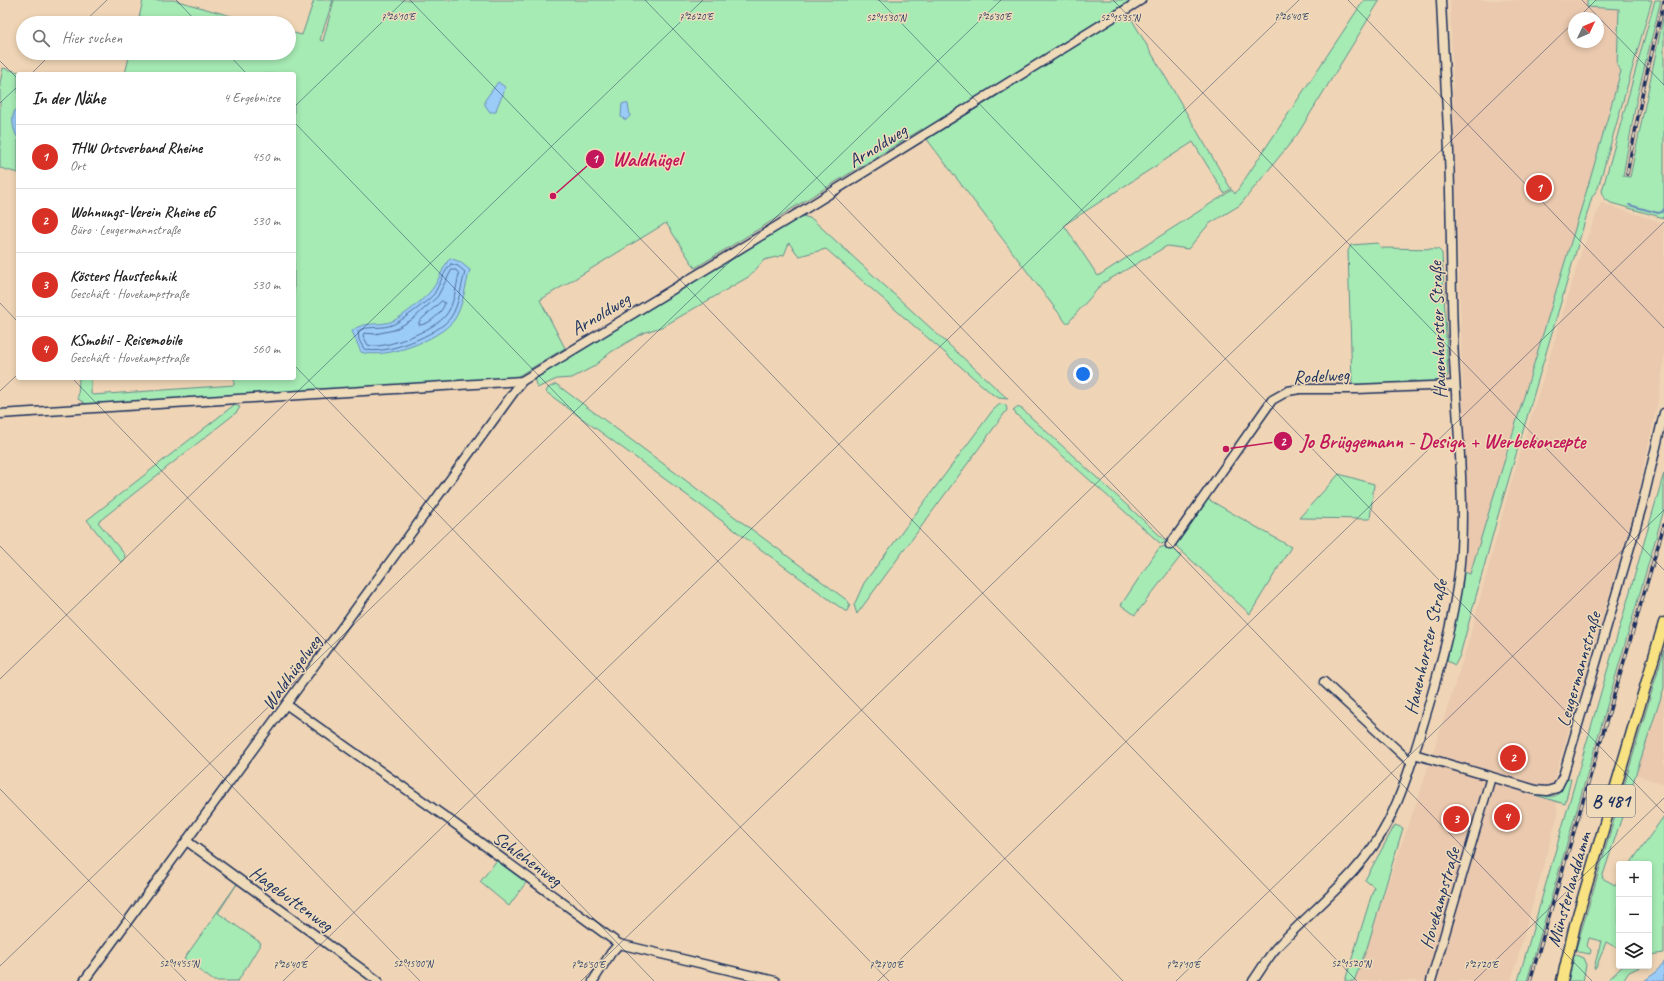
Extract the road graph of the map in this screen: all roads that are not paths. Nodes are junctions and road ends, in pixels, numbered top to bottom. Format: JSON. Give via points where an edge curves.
{"nodes":[{"id":1,"x":1142,"y":0,"type":"edge"},
{"id":2,"x":1442,"y":0,"type":"edge"},
{"id":3,"x":522,"y":380,"type":"junction"},
{"id":4,"x":1455,"y":385,"type":"junction"},
{"id":5,"x":1664,"y":413,"type":"edge"},
{"id":6,"x":0,"y":414,"type":"edge"},
{"id":7,"x":1170,"y":545,"type":"dead end"},
{"id":8,"x":1664,"y":623,"type":"edge"},
{"id":9,"x":1324,"y":682,"type":"dead end"},
{"id":10,"x":287,"y":705,"type":"junction"},
{"id":11,"x":1413,"y":757,"type":"junction"},
{"id":12,"x":1491,"y":777,"type":"junction"},
{"id":13,"x":188,"y":842,"type":"junction"},
{"id":14,"x":619,"y":944,"type":"junction"},
{"id":15,"x":84,"y":981,"type":"edge"},
{"id":16,"x":378,"y":981,"type":"edge"},
{"id":17,"x":593,"y":981,"type":"edge"},
{"id":18,"x":775,"y":981,"type":"edge"},
{"id":19,"x":1253,"y":981,"type":"edge"},
{"id":20,"x":1431,"y":981,"type":"edge"},
{"id":21,"x":1562,"y":981,"type":"edge"}],
"edges":[{"from":1,"to":3,"type":"street","name":"Arnoldweg"},
{"from":2,"to":4,"type":"street","name":"Hauenhorster Straße","via":[[1449,145]]},
{"from":3,"to":6,"type":"street","name":"Arnoldweg"},
{"from":3,"to":10,"type":"street","name":"Waldhügelweg"},
{"from":4,"to":7,"type":"street","name":"Rodelweg","via":[[1288,391],[1272,400]]},
{"from":4,"to":11,"type":"street","name":"Hauenhorster Straße","via":[[1462,513],[1458,584],[1445,648]]},
{"from":5,"to":12,"type":"street","name":"Leugermannstraße","via":[[1642,506],[1560,783],[1552,790],[1542,791]]},
{"from":8,"to":21,"type":"main road","name":"Münsterlanddamm","number":"B 481","via":[[1575,925]]},
{"from":9,"to":11,"type":"street","via":[[1406,758]]},
{"from":10,"to":13,"type":"street","name":"Waldhügelweg"},
{"from":10,"to":14,"type":"street","name":"Schlehenweg"},
{"from":11,"to":12,"type":"street","name":"Leugermannstraße"},
{"from":11,"to":19,"type":"street","name":"Hauenhorster Straße","via":[[1387,824],[1364,858],[1338,889],[1276,949]]},
{"from":12,"to":20,"type":"street","name":"Hovekampstraße"},
{"from":13,"to":15,"type":"street","name":"Waldhügelweg"},
{"from":13,"to":16,"type":"street","name":"Hagebuttenweg"},
{"from":14,"to":17,"type":"street"},
{"from":14,"to":18,"type":"street","name":"Schlehenweg"}]}
